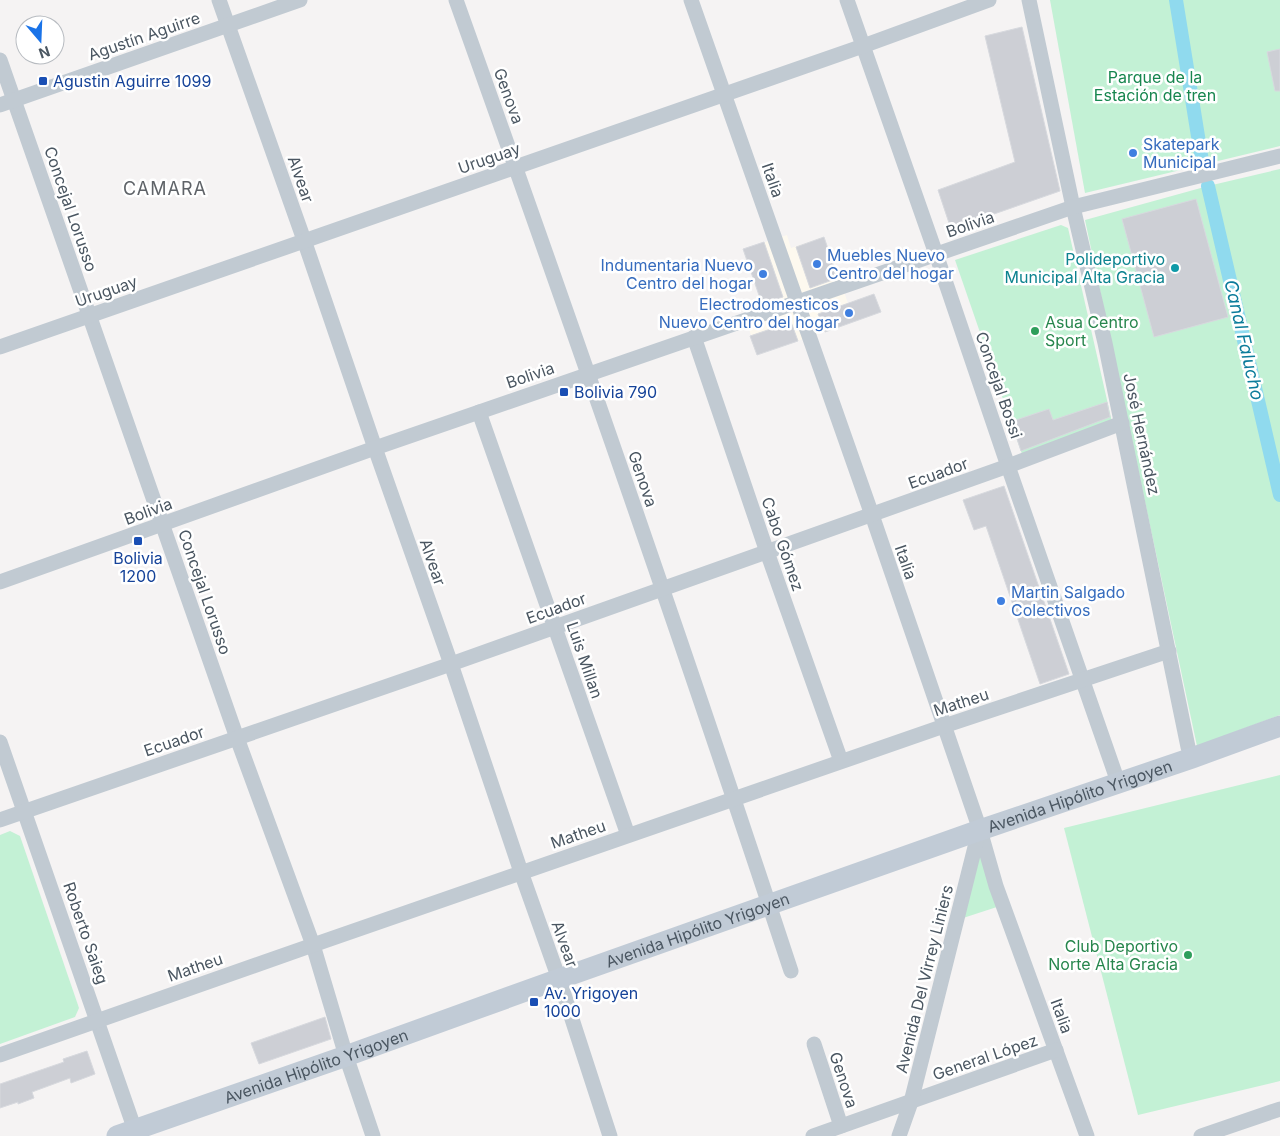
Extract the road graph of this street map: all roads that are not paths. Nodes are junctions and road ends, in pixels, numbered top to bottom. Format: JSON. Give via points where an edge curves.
{"nodes":[{"id":1,"x":219,"y":0,"type":"edge"},
{"id":2,"x":300,"y":0,"type":"edge"},
{"id":3,"x":456,"y":0,"type":"edge"},
{"id":4,"x":691,"y":0,"type":"edge"},
{"id":5,"x":847,"y":0,"type":"edge"},
{"id":6,"x":988,"y":0,"type":"edge"},
{"id":7,"x":1029,"y":0,"type":"edge"},
{"id":8,"x":228,"y":25,"type":"junction"},
{"id":9,"x":863,"y":46,"type":"junction"},
{"id":10,"x":0,"y":60,"type":"edge"},
{"id":11,"x":725,"y":94,"type":"junction"},
{"id":12,"x":14,"y":100,"type":"junction"},
{"id":13,"x":0,"y":105,"type":"edge"},
{"id":14,"x":1280,"y":156,"type":"edge"},
{"id":15,"x":516,"y":168,"type":"junction"},
{"id":16,"x":1073,"y":207,"type":"junction"},
{"id":17,"x":304,"y":240,"type":"junction"},
{"id":18,"x":936,"y":254,"type":"junction"},
{"id":19,"x":798,"y":302,"type":"junction"},
{"id":20,"x":90,"y":316,"type":"junction"},
{"id":21,"x":694,"y":337,"type":"junction"},
{"id":22,"x":0,"y":347,"type":"edge"},
{"id":23,"x":588,"y":374,"type":"junction"},
{"id":24,"x":479,"y":412,"type":"junction"},
{"id":25,"x":1122,"y":422,"type":"junction"},
{"id":26,"x":375,"y":448,"type":"junction"},
{"id":27,"x":1008,"y":466,"type":"junction"},
{"id":28,"x":872,"y":514,"type":"junction"},
{"id":29,"x":163,"y":524,"type":"junction"},
{"id":30,"x":766,"y":552,"type":"junction"},
{"id":31,"x":0,"y":582,"type":"edge"},
{"id":32,"x":663,"y":589,"type":"junction"},
{"id":33,"x":554,"y":627,"type":"junction"},
{"id":34,"x":1169,"y":651,"type":"junction"},
{"id":35,"x":451,"y":664,"type":"junction"},
{"id":36,"x":1083,"y":680,"type":"junction"},
{"id":37,"x":944,"y":726,"type":"junction"},
{"id":38,"x":1280,"y":726,"type":"edge"},
{"id":39,"x":237,"y":738,"type":"junction"},
{"id":40,"x":0,"y":742,"type":"edge"},
{"id":41,"x":1192,"y":758,"type":"junction"},
{"id":42,"x":841,"y":761,"type":"junction"},
{"id":43,"x":1118,"y":782,"type":"junction"},
{"id":44,"x":733,"y":799,"type":"junction"},
{"id":45,"x":25,"y":811,"type":"junction"},
{"id":46,"x":0,"y":820,"type":"edge"},
{"id":47,"x":980,"y":830,"type":"junction"},
{"id":48,"x":628,"y":835,"type":"junction"},
{"id":49,"x":521,"y":872,"type":"junction"},
{"id":50,"x":769,"y":905,"type":"junction"},
{"id":51,"x":312,"y":944,"type":"junction"},
{"id":52,"x":791,"y":971,"type":"dead end"},
{"id":53,"x":559,"y":979,"type":"junction"},
{"id":54,"x":98,"y":1020,"type":"junction"},
{"id":55,"x":814,"y":1044,"type":"dead end"},
{"id":56,"x":1056,"y":1050,"type":"junction"},
{"id":57,"x":0,"y":1056,"type":"edge"},
{"id":58,"x":346,"y":1056,"type":"junction"},
{"id":59,"x":911,"y":1102,"type":"junction"},
{"id":60,"x":1280,"y":1110,"type":"edge"},
{"id":61,"x":841,"y":1126,"type":"junction"},
{"id":62,"x":130,"y":1134,"type":"edge"},
{"id":63,"x":373,"y":1136,"type":"edge"},
{"id":64,"x":610,"y":1136,"type":"edge"},
{"id":65,"x":813,"y":1136,"type":"edge"},
{"id":66,"x":900,"y":1136,"type":"edge"},
{"id":67,"x":1087,"y":1136,"type":"edge"},
{"id":68,"x":1200,"y":1136,"type":"edge"}],
"edges":[{"from":1,"to":8,"type":"street","name":"Alvear"},
{"from":2,"to":8,"type":"street","name":"Agustín Aguirre"},
{"from":3,"to":15,"type":"street","name":"Genova"},
{"from":4,"to":11,"type":"street","name":"Italia"},
{"from":5,"to":9,"type":"street","name":"Concejal Bossi"},
{"from":6,"to":9,"type":"street","name":"Uruguay"},
{"from":7,"to":16,"type":"street","name":"José Hernández"},
{"from":8,"to":12,"type":"street","name":"Agustín Aguirre"},
{"from":8,"to":17,"type":"street","name":"Alvear"},
{"from":9,"to":11,"type":"street","name":"Uruguay"},
{"from":9,"to":18,"type":"street","name":"Concejal Bossi"},
{"from":10,"to":12,"type":"street","name":"Concejal Lorusso"},
{"from":11,"to":15,"type":"street","name":"Uruguay"},
{"from":11,"to":19,"type":"street","name":"Italia"},
{"from":12,"to":13,"type":"street","name":"Agustín Aguirre"},
{"from":12,"to":20,"type":"street","name":"Concejal Lorusso"},
{"from":14,"to":16,"type":"street","name":"Bolivia"},
{"from":15,"to":17,"type":"street","name":"Uruguay"},
{"from":15,"to":23,"type":"street","name":"Genova"},
{"from":16,"to":18,"type":"street","name":"Bolivia"},
{"from":16,"to":25,"type":"street","name":"José Hernández"},
{"from":17,"to":20,"type":"street","name":"Uruguay"},
{"from":17,"to":26,"type":"street","name":"Alvear"},
{"from":18,"to":19,"type":"street","name":"Bolivia"},
{"from":18,"to":27,"type":"street","name":"Concejal Bossi"},
{"from":19,"to":21,"type":"street","name":"Bolivia"},
{"from":19,"to":28,"type":"street","name":"Italia"},
{"from":20,"to":22,"type":"street","name":"Uruguay"},
{"from":20,"to":29,"type":"street","name":"Concejal Lorusso"},
{"from":21,"to":23,"type":"street","name":"Bolivia"},
{"from":21,"to":30,"type":"street","name":"Cabo Gómez"},
{"from":23,"to":24,"type":"street","name":"Bolivia"},
{"from":23,"to":32,"type":"street","name":"Genova"},
{"from":24,"to":26,"type":"street","name":"Bolivia"},
{"from":24,"to":33,"type":"street","name":"Luis Millan"},
{"from":25,"to":27,"type":"street","name":"Ecuador"},
{"from":25,"to":34,"type":"street","name":"José Hernández"},
{"from":26,"to":29,"type":"street","name":"Bolivia"},
{"from":26,"to":35,"type":"street","name":"Alvear"},
{"from":27,"to":28,"type":"street","name":"Ecuador"},
{"from":27,"to":36,"type":"street","name":"Concejal Bossi"},
{"from":28,"to":30,"type":"street","name":"Ecuador"},
{"from":28,"to":37,"type":"street","name":"Italia"},
{"from":29,"to":31,"type":"street","name":"Bolivia"},
{"from":29,"to":39,"type":"street","name":"Concejal Lorusso"},
{"from":30,"to":32,"type":"street","name":"Ecuador"},
{"from":30,"to":42,"type":"street","name":"Cabo Gómez"},
{"from":32,"to":33,"type":"street","name":"Ecuador"},
{"from":32,"to":44,"type":"street","name":"Genova"},
{"from":33,"to":35,"type":"street","name":"Ecuador"},
{"from":33,"to":48,"type":"street","name":"Luis Millan"},
{"from":34,"to":36,"type":"street","name":"Matheu"},
{"from":34,"to":41,"type":"street","name":"José Hernández"},
{"from":35,"to":39,"type":"street","name":"Ecuador"},
{"from":35,"to":49,"type":"street","name":"Alvear"},
{"from":36,"to":37,"type":"street","name":"Matheu"},
{"from":36,"to":43,"type":"street","name":"Concejal Bossi"},
{"from":37,"to":42,"type":"street","name":"Matheu"},
{"from":37,"to":47,"type":"street","name":"Italia"},
{"from":38,"to":41,"type":"main road","name":"Avenida Hipólito Yrigoyen"},
{"from":39,"to":45,"type":"street","name":"Ecuador"},
{"from":39,"to":51,"type":"street","name":"Concejal Lorusso"},
{"from":40,"to":45,"type":"street","name":"Roberto Saieg"},
{"from":41,"to":43,"type":"main road","name":"Avenida Hipólito Yrigoyen"},
{"from":42,"to":44,"type":"street","name":"Matheu"},
{"from":43,"to":47,"type":"main road","name":"Avenida Hipólito Yrigoyen"},
{"from":44,"to":48,"type":"street","name":"Matheu"},
{"from":44,"to":50,"type":"street","name":"Genova"},
{"from":45,"to":46,"type":"street","name":"Ecuador"},
{"from":45,"to":54,"type":"street","name":"Roberto Saieg"},
{"from":47,"to":50,"type":"main road","name":"Avenida Hipólito Yrigoyen"},
{"from":47,"to":56,"type":"street","name":"Italia","via":[[996,886]]},
{"from":47,"to":59,"type":"street","name":"Avenida Del Virrey Liniers"},
{"from":48,"to":49,"type":"street","name":"Matheu"},
{"from":49,"to":51,"type":"street","name":"Matheu"},
{"from":49,"to":53,"type":"street","name":"Alvear"},
{"from":50,"to":52,"type":"street","name":"Genova"},
{"from":50,"to":53,"type":"main road","name":"Avenida Hipólito Yrigoyen"},
{"from":51,"to":54,"type":"street","name":"Matheu"},
{"from":51,"to":58,"type":"street","name":"Concejal Lorusso"},
{"from":53,"to":58,"type":"main road","name":"Avenida Hipólito Yrigoyen"},
{"from":53,"to":64,"type":"street","name":"Alvear"},
{"from":54,"to":57,"type":"street","name":"Matheu"},
{"from":54,"to":62,"type":"street","name":"Roberto Saieg"},
{"from":55,"to":61,"type":"street","name":"Genova"},
{"from":56,"to":59,"type":"street","name":"General López"},
{"from":56,"to":67,"type":"street","name":"Italia"},
{"from":58,"to":62,"type":"main road","name":"Avenida Hipólito Yrigoyen"},
{"from":58,"to":63,"type":"street","name":"Concejal Lorusso"},
{"from":59,"to":61,"type":"street","name":"General López"},
{"from":59,"to":66,"type":"street","name":"Avenida Del Virrey Liniers"},
{"from":60,"to":68,"type":"street"},
{"from":61,"to":65,"type":"street","name":"General López"}]}
